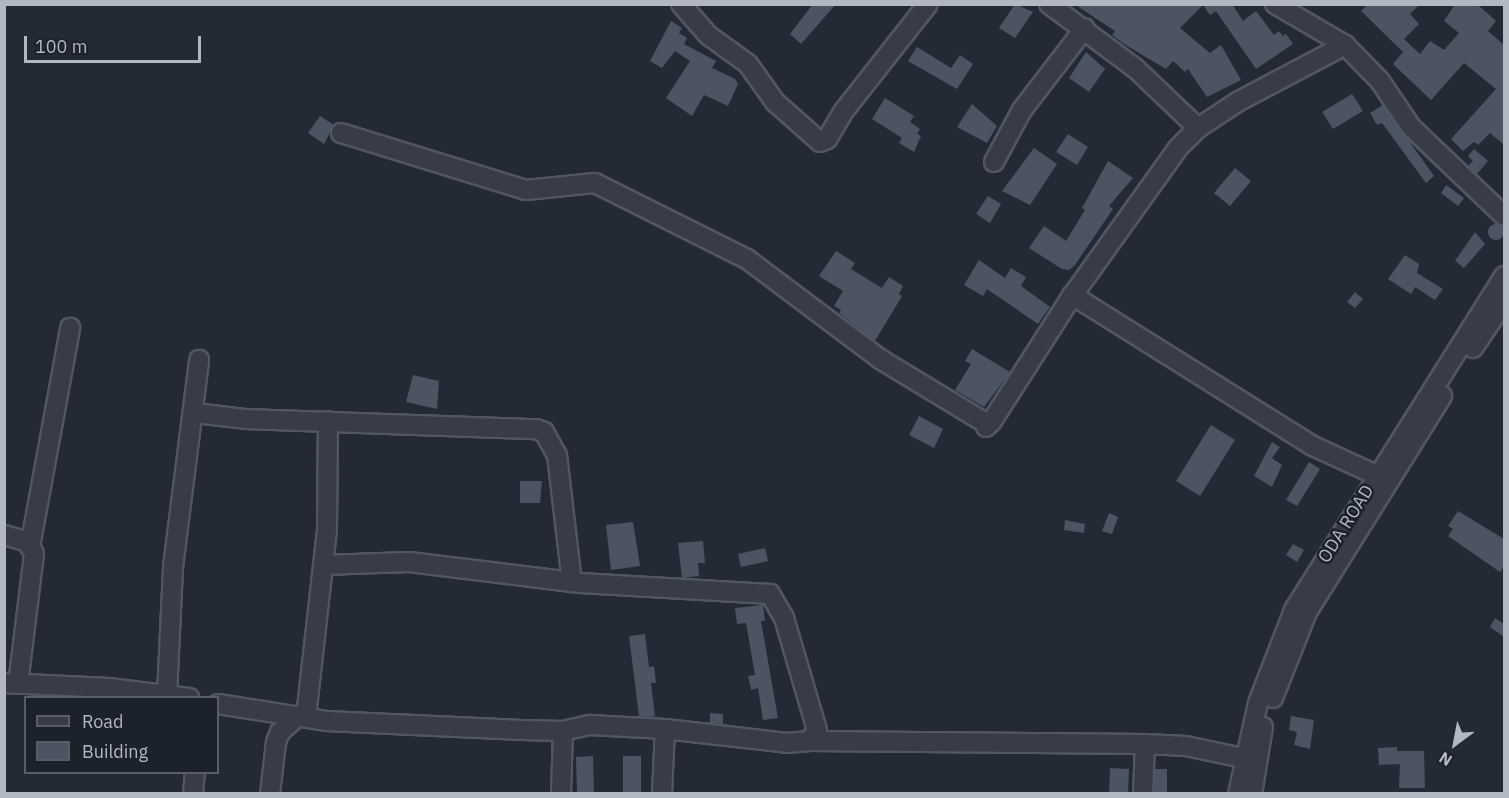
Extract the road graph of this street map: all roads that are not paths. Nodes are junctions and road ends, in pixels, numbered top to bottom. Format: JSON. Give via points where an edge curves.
{"nodes":[{"id":1,"x":681,"y":4,"type":"edge"},
{"id":2,"x":928,"y":4,"type":"edge"},
{"id":3,"x":1049,"y":4,"type":"edge"},
{"id":4,"x":1275,"y":4,"type":"edge"},
{"id":5,"x":1085,"y":28,"type":"junction"},
{"id":6,"x":1345,"y":45,"type":"junction"},
{"id":7,"x":1198,"y":128,"type":"junction"},
{"id":8,"x":341,"y":133,"type":"dead end"},
{"id":9,"x":994,"y":162,"type":"dead end"},
{"id":10,"x":1504,"y":216,"type":"edge"},
{"id":11,"x":1504,"y":276,"type":"edge"},
{"id":12,"x":1072,"y":295,"type":"junction"},
{"id":13,"x":1504,"y":302,"type":"edge"},
{"id":14,"x":70,"y":328,"type":"dead end"},
{"id":15,"x":199,"y":360,"type":"dead end"},
{"id":16,"x":195,"y":413,"type":"junction"},
{"id":17,"x":328,"y":421,"type":"junction"},
{"id":18,"x":1376,"y":475,"type":"junction"},
{"id":19,"x":4,"y":535,"type":"edge"},
{"id":20,"x":30,"y":547,"type":"junction"},
{"id":21,"x":322,"y":565,"type":"junction"},
{"id":22,"x":572,"y":582,"type":"junction"},
{"id":23,"x":11,"y":684,"type":"edge"},
{"id":24,"x":167,"y":695,"type":"junction"},
{"id":25,"x":174,"y":696,"type":"edge"},
{"id":26,"x":219,"y":704,"type":"edge"},
{"id":27,"x":302,"y":716,"type":"junction"},
{"id":28,"x":665,"y":729,"type":"junction"},
{"id":29,"x":563,"y":731,"type":"junction"},
{"id":30,"x":810,"y":741,"type":"junction"},
{"id":31,"x":1144,"y":744,"type":"junction"},
{"id":32,"x":1243,"y":758,"type":"junction"},
{"id":33,"x":195,"y":774,"type":"edge"},
{"id":34,"x":192,"y":794,"type":"edge"},
{"id":35,"x":270,"y":794,"type":"edge"},
{"id":36,"x":561,"y":794,"type":"edge"},
{"id":37,"x":662,"y":794,"type":"edge"},
{"id":38,"x":1143,"y":794,"type":"edge"},
{"id":39,"x":1238,"y":794,"type":"edge"},
{"id":40,"x":1252,"y":794,"type":"edge"}],
"edges":[{"from":1,"to":2,"type":"street","via":[[708,34],[748,64],[775,102],[820,142],[827,139],[843,112]]},
{"from":3,"to":5,"type":"street"},
{"from":4,"to":6,"type":"street"},
{"from":5,"to":7,"type":"street","via":[[1136,68]]},
{"from":5,"to":9,"type":"street","via":[[1018,116]]},
{"from":6,"to":7,"type":"street","via":[[1258,89]]},
{"from":6,"to":10,"type":"street","via":[[1380,81],[1411,127]]},
{"from":7,"to":12,"type":"street","via":[[1178,147]]},
{"from":8,"to":12,"type":"street","via":[[526,190],[595,183],[747,259],[880,359],[990,422],[986,427],[992,421]]},
{"from":11,"to":18,"type":"street","name":"ODA ROAD"},
{"from":12,"to":18,"type":"street","via":[[1313,446]]},
{"from":13,"to":40,"type":"street","name":"ODA ROAD","via":[[1307,612],[1264,724]]},
{"from":14,"to":20,"type":"street"},
{"from":15,"to":16,"type":"street"},
{"from":16,"to":17,"type":"street"},
{"from":16,"to":24,"type":"street","via":[[173,567]]},
{"from":17,"to":21,"type":"street"},
{"from":17,"to":22,"type":"street","via":[[536,429],[547,434],[559,466]]},
{"from":18,"to":32,"type":"street","name":"ODA ROAD","via":[[1294,610],[1258,703]]},
{"from":19,"to":20,"type":"street","via":[[14,536]]},
{"from":20,"to":23,"type":"street","via":[[34,568]]},
{"from":21,"to":22,"type":"street","via":[[409,562]]},
{"from":21,"to":27,"type":"street"},
{"from":22,"to":30,"type":"street","via":[[770,594],[784,618],[817,725]]},
{"from":23,"to":24,"type":"street"},
{"from":24,"to":25,"type":"street"},
{"from":26,"to":27,"type":"street"},
{"from":27,"to":29,"type":"street"},
{"from":27,"to":35,"type":"street","via":[[280,732]]},
{"from":28,"to":29,"type":"street","via":[[590,725]]},
{"from":28,"to":30,"type":"street","via":[[787,743]]},
{"from":28,"to":37,"type":"street"},
{"from":29,"to":36,"type":"street"},
{"from":30,"to":31,"type":"street"},
{"from":31,"to":32,"type":"street","via":[[1186,746]]},
{"from":31,"to":38,"type":"street"},
{"from":32,"to":39,"type":"street","name":"ODA ROAD"},
{"from":33,"to":34,"type":"street"}]}
